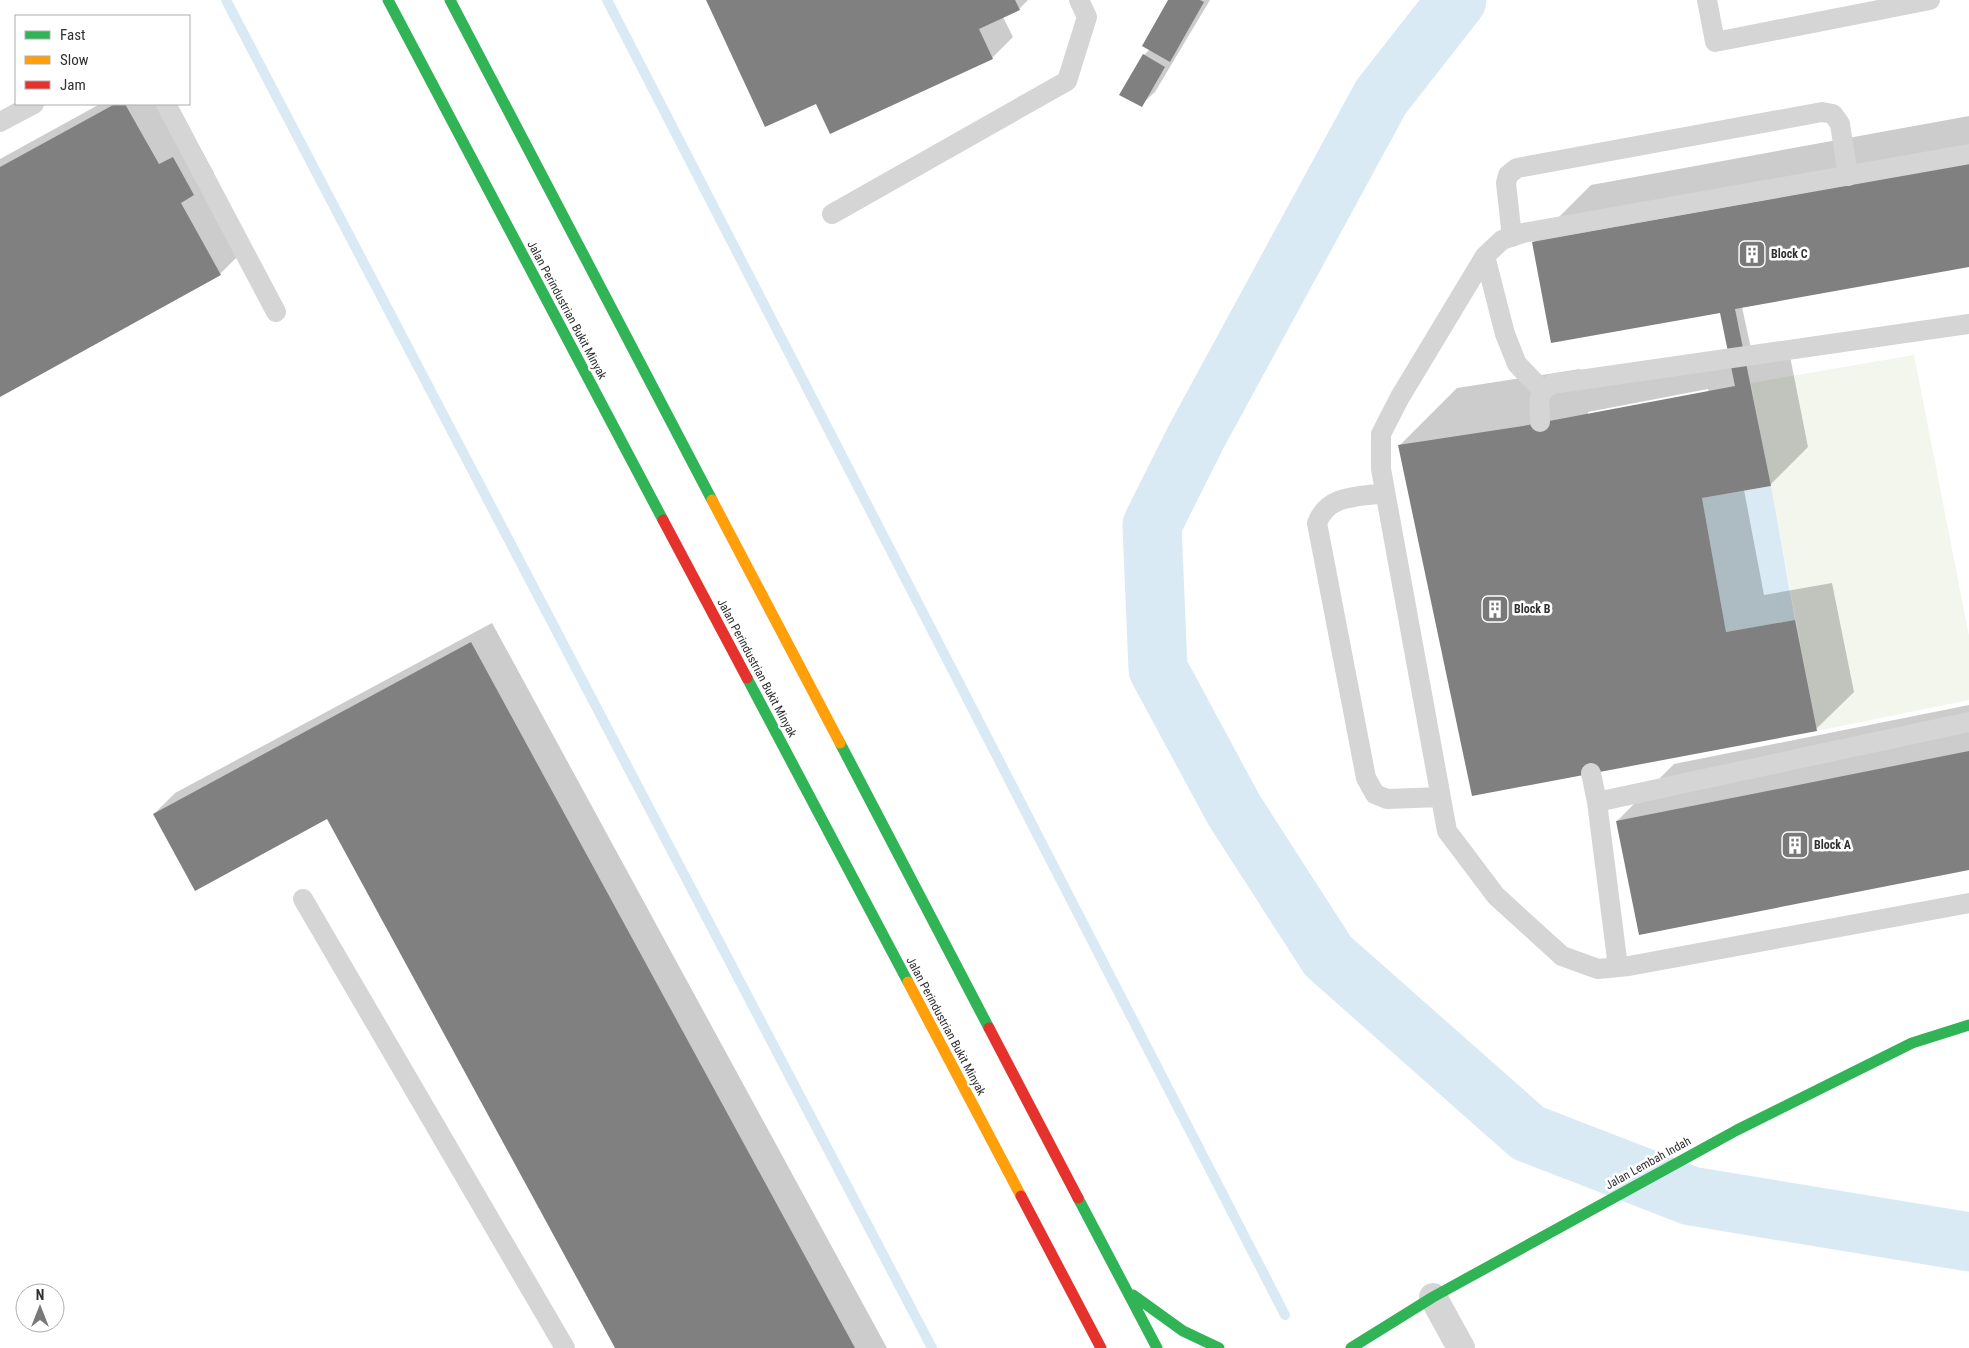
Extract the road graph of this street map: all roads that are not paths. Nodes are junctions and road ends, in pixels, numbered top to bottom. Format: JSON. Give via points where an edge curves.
{"nodes":[{"id":1,"x":388,"y":0,"type":"edge"},
{"id":2,"x":450,"y":0,"type":"edge"},
{"id":3,"x":1079,"y":0,"type":"edge"},
{"id":4,"x":1707,"y":0,"type":"edge"},
{"id":5,"x":1930,"y":0,"type":"edge"},
{"id":6,"x":32,"y":105,"type":"edge"},
{"id":7,"x":167,"y":105,"type":"edge"},
{"id":8,"x":0,"y":122,"type":"edge"},
{"id":9,"x":1969,"y":154,"type":"edge"},
{"id":10,"x":1848,"y":176,"type":"junction"},
{"id":11,"x":832,"y":214,"type":"dead end"},
{"id":12,"x":1512,"y":237,"type":"junction"},
{"id":13,"x":1486,"y":256,"type":"junction"},
{"id":14,"x":276,"y":312,"type":"dead end"},
{"id":15,"x":1968,"y":329,"type":"edge"},
{"id":16,"x":1542,"y":390,"type":"junction"},
{"id":17,"x":1540,"y":422,"type":"dead end"},
{"id":18,"x":1385,"y":492,"type":"junction"},
{"id":19,"x":1969,"y":722,"type":"edge"},
{"id":20,"x":1591,"y":773,"type":"dead end"},
{"id":21,"x":1441,"y":797,"type":"junction"},
{"id":22,"x":1597,"y":802,"type":"junction"},
{"id":23,"x":303,"y":899,"type":"dead end"},
{"id":24,"x":1969,"y":903,"type":"edge"},
{"id":25,"x":1618,"y":967,"type":"junction"},
{"id":26,"x":1969,"y":1025,"type":"edge"},
{"id":27,"x":1130,"y":1293,"type":"junction"},
{"id":28,"x":1433,"y":1297,"type":"junction"},
{"id":29,"x":1090,"y":1328,"type":"junction"},
{"id":30,"x":565,"y":1348,"type":"edge"},
{"id":31,"x":1087,"y":1348,"type":"edge"},
{"id":32,"x":1101,"y":1348,"type":"edge"},
{"id":33,"x":1157,"y":1348,"type":"edge"},
{"id":34,"x":1219,"y":1348,"type":"edge"},
{"id":35,"x":1351,"y":1348,"type":"edge"},
{"id":36,"x":1461,"y":1348,"type":"edge"}],
"edges":[{"from":1,"to":29,"type":"main road","name":"Jalan Perindustrian Bukit Minyak"},
{"from":2,"to":27,"type":"main road"},
{"from":3,"to":11,"type":"lane","via":[[1087,17],[1067,81]]},
{"from":4,"to":5,"type":"lane","via":[[1716,42]]},
{"from":6,"to":8,"type":"lane"},
{"from":7,"to":14,"type":"lane"},
{"from":9,"to":10,"type":"lane"},
{"from":10,"to":12,"type":"lane"},
{"from":10,"to":12,"type":"lane","via":[[1840,124],[1833,114],[1822,112],[1517,168],[1508,175],[1506,183]]},
{"from":12,"to":13,"type":"lane","via":[[1502,240]]},
{"from":13,"to":16,"type":"lane","via":[[1505,334],[1517,364]]},
{"from":13,"to":18,"type":"lane","via":[[1381,434]]},
{"from":15,"to":16,"type":"lane","via":[[1552,384]]},
{"from":16,"to":17,"type":"lane"},
{"from":18,"to":21,"type":"lane"},
{"from":18,"to":21,"type":"lane","via":[[1332,502],[1321,511],[1317,523],[1366,778],[1375,794],[1387,799]]},
{"from":19,"to":22,"type":"lane"},
{"from":20,"to":22,"type":"lane"},
{"from":21,"to":25,"type":"lane","via":[[1447,831],[1496,896],[1562,956],[1598,969]]},
{"from":22,"to":25,"type":"lane"},
{"from":23,"to":30,"type":"lane"},
{"from":24,"to":25,"type":"lane"},
{"from":26,"to":28,"type":"main road","name":"Jalan Lembah Indah","via":[[1912,1043],[1737,1130]]},
{"from":27,"to":33,"type":"main road"},
{"from":27,"to":34,"type":"main road","via":[[1183,1331]]},
{"from":28,"to":35,"type":"main road","name":"Jalan Lembah Indah"},
{"from":28,"to":36,"type":"street"},
{"from":29,"to":31,"type":"main road"},
{"from":29,"to":32,"type":"main road","name":"Jalan Perindustrian Bukit Minyak"}]}
